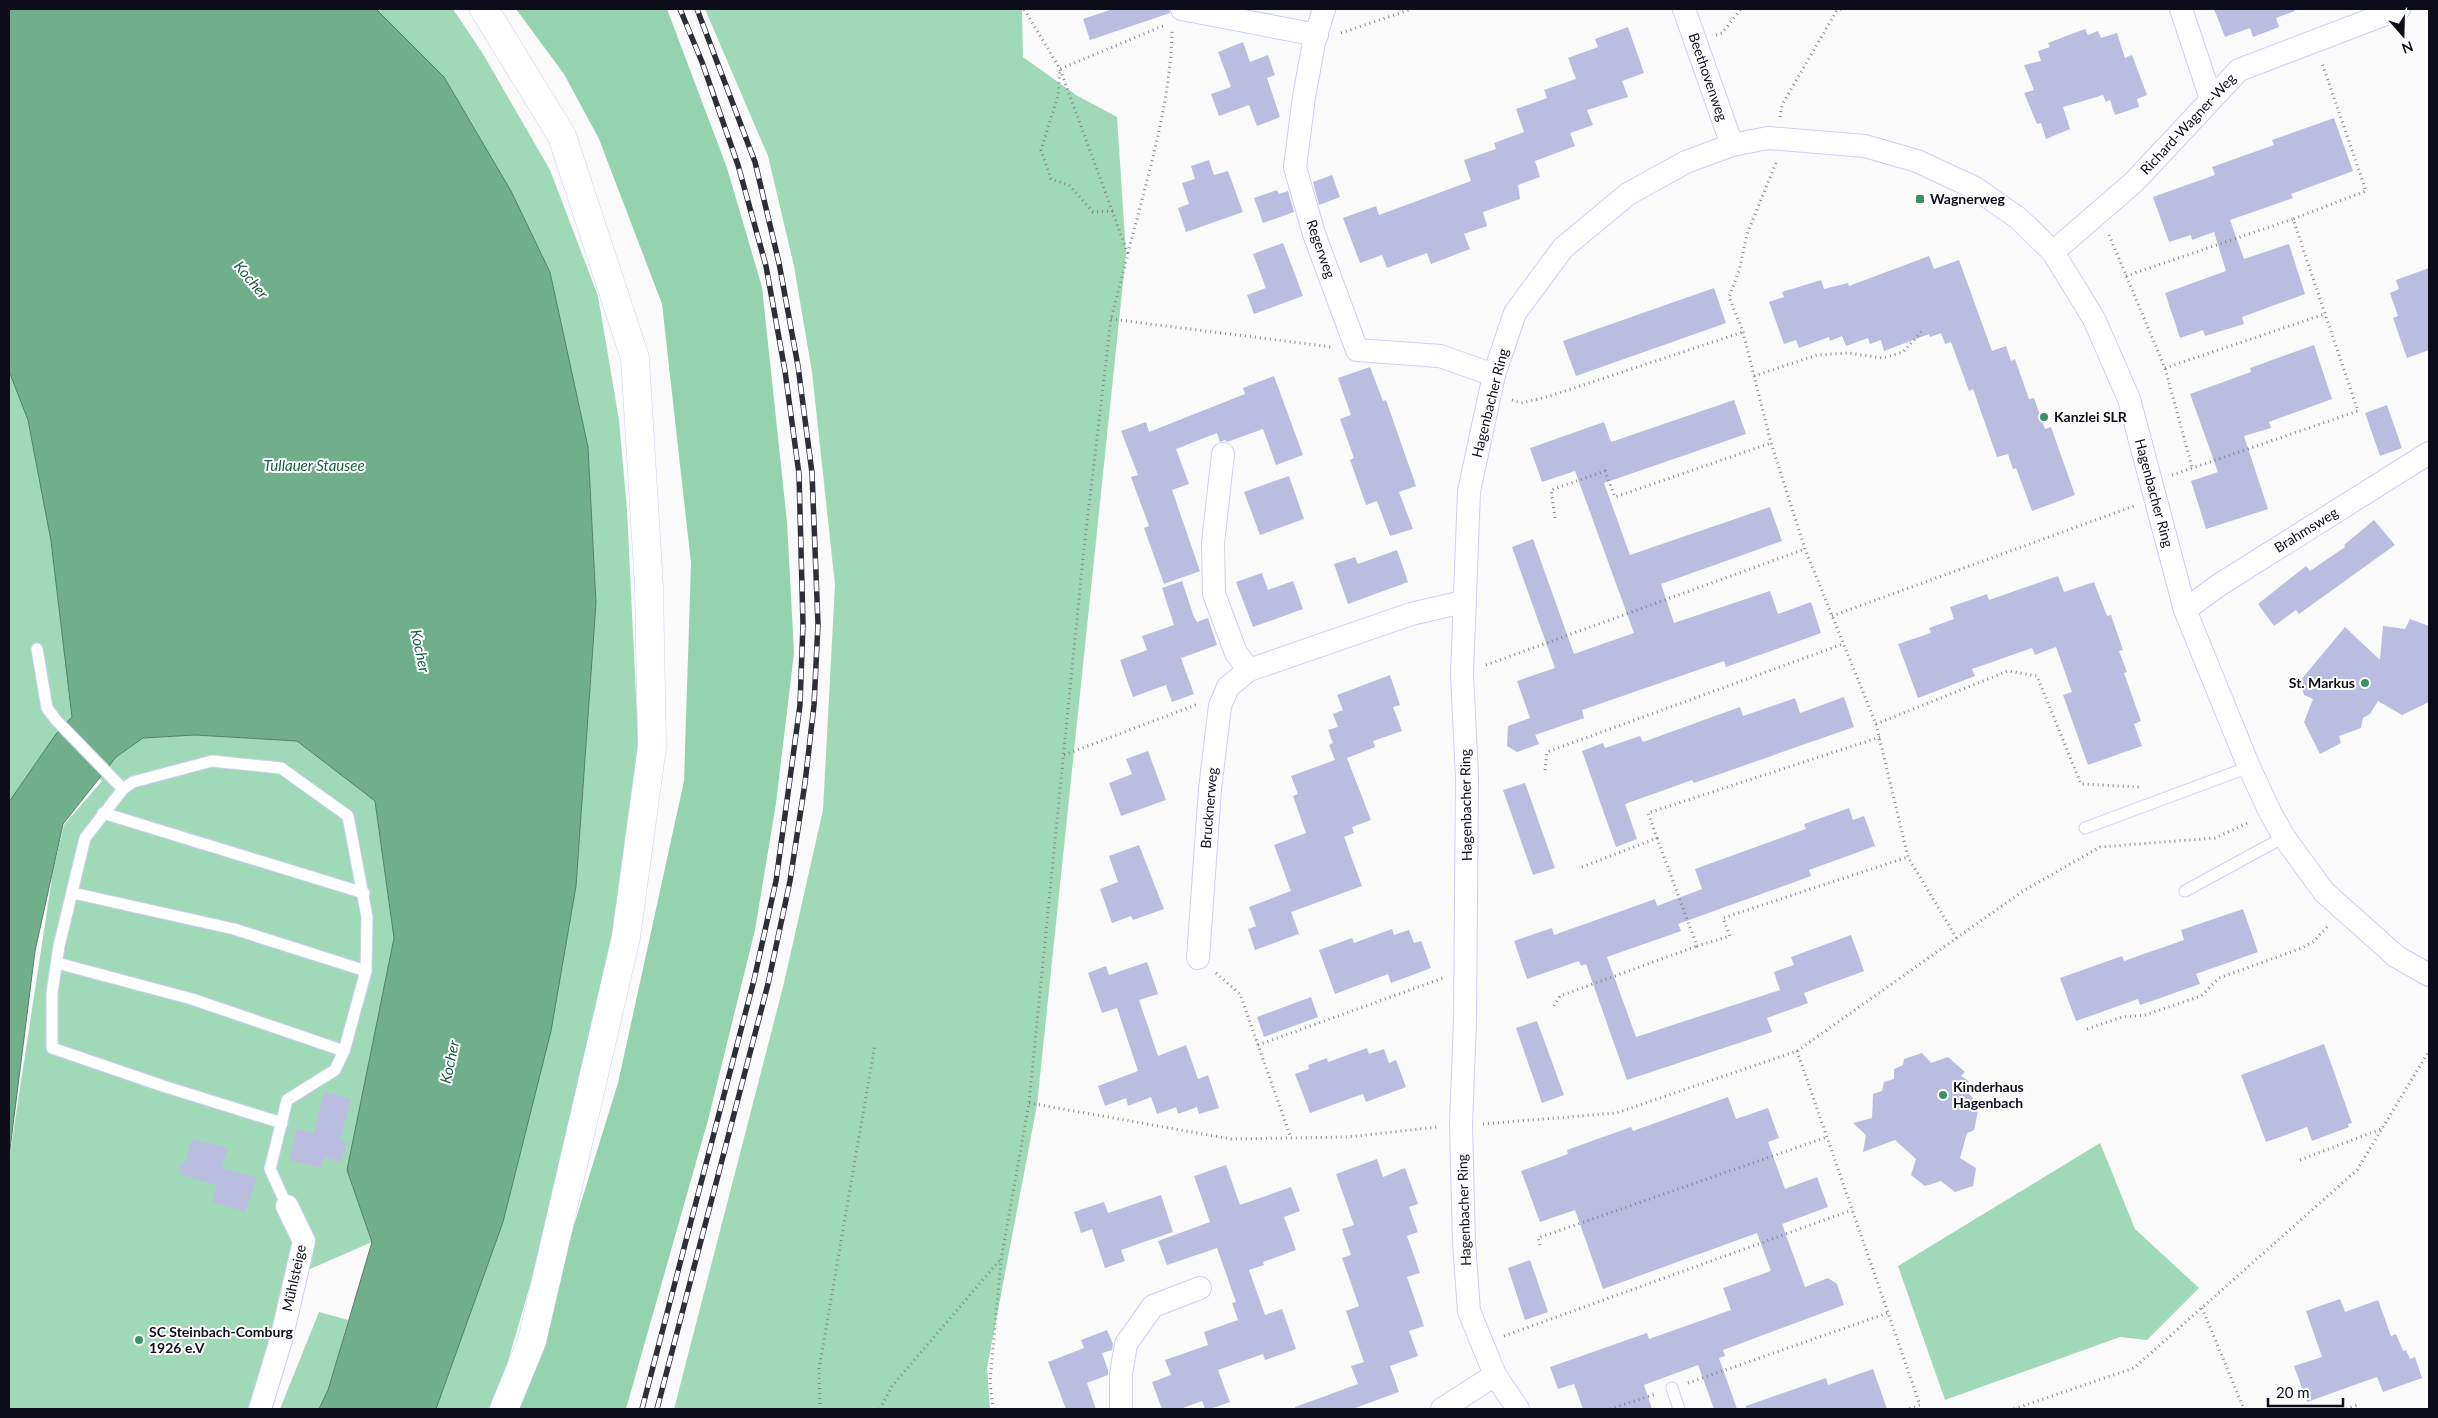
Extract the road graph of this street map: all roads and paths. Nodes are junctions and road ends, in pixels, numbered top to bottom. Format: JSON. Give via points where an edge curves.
{"nodes":[{"id":1,"x":484,"y":9,"type":"edge"},
{"id":2,"x":1024,"y":9,"type":"edge"},
{"id":3,"x":1182,"y":9,"type":"edge"},
{"id":4,"x":1324,"y":9,"type":"edge"},
{"id":5,"x":1412,"y":9,"type":"edge"},
{"id":6,"x":1684,"y":9,"type":"edge"},
{"id":7,"x":1741,"y":9,"type":"edge"},
{"id":8,"x":1842,"y":9,"type":"edge"},
{"id":9,"x":2181,"y":9,"type":"edge"},
{"id":10,"x":2399,"y":9,"type":"edge"},
{"id":11,"x":1316,"y":38,"type":"junction"},
{"id":12,"x":2314,"y":41,"type":"junction"},
{"id":13,"x":1696,"y":43,"type":"junction"},
{"id":14,"x":1060,"y":69,"type":"junction"},
{"id":15,"x":2211,"y":99,"type":"junction"},
{"id":16,"x":1776,"y":137,"type":"junction"},
{"id":17,"x":1732,"y":146,"type":"junction"},
{"id":18,"x":1112,"y":211,"type":"junction"},
{"id":19,"x":2094,"y":216,"type":"junction"},
{"id":20,"x":2293,"y":219,"type":"junction"},
{"id":21,"x":2053,"y":252,"type":"junction"},
{"id":22,"x":1128,"y":254,"type":"junction"},
{"id":23,"x":2126,"y":276,"type":"junction"},
{"id":24,"x":2326,"y":314,"type":"junction"},
{"id":25,"x":1111,"y":319,"type":"junction"},
{"id":26,"x":1923,"y":330,"type":"dead end"},
{"id":27,"x":1743,"y":332,"type":"junction"},
{"id":28,"x":1357,"y":350,"type":"junction"},
{"id":29,"x":2165,"y":368,"type":"junction"},
{"id":30,"x":1754,"y":376,"type":"junction"},
{"id":31,"x":1492,"y":385,"type":"junction"},
{"id":32,"x":1771,"y":443,"type":"junction"},
{"id":33,"x":2429,"y":453,"type":"edge"},
{"id":34,"x":1223,"y":454,"type":"dead end"},
{"id":35,"x":2192,"y":468,"type":"junction"},
{"id":36,"x":2154,"y":490,"type":"junction"},
{"id":37,"x":1555,"y":518,"type":"dead end"},
{"id":38,"x":1805,"y":549,"type":"junction"},
{"id":39,"x":1463,"y":602,"type":"junction"},
{"id":40,"x":2185,"y":610,"type":"junction"},
{"id":41,"x":1832,"y":616,"type":"junction"},
{"id":42,"x":1843,"y":644,"type":"junction"},
{"id":43,"x":37,"y":649,"type":"dead end"},
{"id":44,"x":1250,"y":670,"type":"junction"},
{"id":45,"x":1462,"y":674,"type":"junction"},
{"id":46,"x":1220,"y":706,"type":"junction"},
{"id":47,"x":1876,"y":724,"type":"junction"},
{"id":48,"x":1880,"y":737,"type":"junction"},
{"id":49,"x":1064,"y":755,"type":"junction"},
{"id":50,"x":2249,"y":767,"type":"junction"},
{"id":51,"x":1545,"y":770,"type":"dead end"},
{"id":52,"x":2149,"y":785,"type":"dead end"},
{"id":53,"x":123,"y":789,"type":"junction"},
{"id":54,"x":2270,"y":812,"type":"junction"},
{"id":55,"x":102,"y":813,"type":"junction"},
{"id":56,"x":2085,"y":828,"type":"dead end"},
{"id":57,"x":2284,"y":837,"type":"junction"},
{"id":58,"x":1657,"y":838,"type":"junction"},
{"id":59,"x":1908,"y":857,"type":"junction"},
{"id":60,"x":1582,"y":867,"type":"dead end"},
{"id":61,"x":2186,"y":891,"type":"dead end"},
{"id":62,"x":364,"y":892,"type":"junction"},
{"id":63,"x":73,"y":893,"type":"junction"},
{"id":64,"x":2343,"y":910,"type":"junction"},
{"id":65,"x":1957,"y":939,"type":"junction"},
{"id":66,"x":1697,"y":946,"type":"junction"},
{"id":67,"x":1198,"y":958,"type":"joint"},
{"id":68,"x":57,"y":963,"type":"junction"},
{"id":69,"x":1466,"y":970,"type":"junction"},
{"id":70,"x":366,"y":971,"type":"junction"},
{"id":71,"x":2429,"y":975,"type":"edge"},
{"id":72,"x":1554,"y":1006,"type":"dead end"},
{"id":73,"x":2087,"y":1030,"type":"dead end"},
{"id":74,"x":875,"y":1044,"type":"dead end"},
{"id":75,"x":1258,"y":1045,"type":"junction"},
{"id":76,"x":1797,"y":1051,"type":"junction"},
{"id":77,"x":2429,"y":1051,"type":"edge"},
{"id":78,"x":344,"y":1052,"type":"junction"},
{"id":79,"x":1029,"y":1103,"type":"junction"},
{"id":80,"x":282,"y":1123,"type":"junction"},
{"id":81,"x":1476,"y":1124,"type":"dead end"},
{"id":82,"x":1446,"y":1126,"type":"dead end"},
{"id":83,"x":2381,"y":1129,"type":"junction"},
{"id":84,"x":1827,"y":1137,"type":"junction"},
{"id":85,"x":1290,"y":1138,"type":"junction"},
{"id":86,"x":2300,"y":1160,"type":"dead end"},
{"id":87,"x":287,"y":1206,"type":"joint"},
{"id":88,"x":1852,"y":1210,"type":"junction"},
{"id":89,"x":1540,"y":1245,"type":"dead end"},
{"id":90,"x":1001,"y":1260,"type":"junction"},
{"id":91,"x":1200,"y":1288,"type":"dead end"},
{"id":92,"x":2202,"y":1308,"type":"junction"},
{"id":93,"x":1888,"y":1313,"type":"junction"},
{"id":94,"x":1483,"y":1345,"type":"junction"},
{"id":95,"x":1495,"y":1375,"type":"junction"},
{"id":96,"x":1672,"y":1388,"type":"junction"},
{"id":97,"x":2360,"y":1404,"type":"dead end"},
{"id":98,"x":1921,"y":1407,"type":"edge"},
{"id":99,"x":2356,"y":1408,"type":"edge"},
{"id":100,"x":260,"y":1409,"type":"edge"},
{"id":101,"x":504,"y":1409,"type":"edge"},
{"id":102,"x":820,"y":1409,"type":"edge"},
{"id":103,"x":880,"y":1409,"type":"edge"},
{"id":104,"x":993,"y":1409,"type":"edge"},
{"id":105,"x":1122,"y":1409,"type":"edge"},
{"id":106,"x":1442,"y":1409,"type":"edge"},
{"id":107,"x":1518,"y":1409,"type":"edge"},
{"id":108,"x":1610,"y":1409,"type":"edge"},
{"id":109,"x":1679,"y":1409,"type":"edge"},
{"id":110,"x":1909,"y":1409,"type":"edge"},
{"id":111,"x":2014,"y":1409,"type":"edge"},
{"id":112,"x":2244,"y":1409,"type":"edge"},
{"id":113,"x":2346,"y":1409,"type":"edge"}],
"edges":[{"from":1,"to":101,"type":"street","via":[[562,136],[635,358],[649,587],[652,736],[626,937],[532,1341]]},
{"from":2,"to":14,"type":"path"},
{"from":3,"to":11,"type":"street"},
{"from":4,"to":11,"type":"street","name":"Regerweg"},
{"from":5,"to":11,"type":"path"},
{"from":6,"to":13,"type":"street","name":"Beethovenweg"},
{"from":7,"to":13,"type":"path","via":[[1722,33]]},
{"from":8,"to":16,"type":"path","via":[[1837,10],[1782,106]]},
{"from":9,"to":15,"type":"street"},
{"from":10,"to":12,"type":"street","name":"Richard-Wagner-Weg"},
{"from":11,"to":28,"type":"street","name":"Regerweg","via":[[1295,167],[1314,234]]},
{"from":12,"to":15,"type":"street","name":"Richard-Wagner-Weg","via":[[2238,70]]},
{"from":12,"to":20,"type":"path","via":[[2366,191]]},
{"from":13,"to":17,"type":"street","name":"Beethovenweg"},
{"from":14,"to":18,"type":"path"},
{"from":14,"to":18,"type":"path","via":[[1058,96],[1041,150],[1051,180],[1068,185],[1093,212]]},
{"from":14,"to":22,"type":"path","via":[[1172,22],[1172,53],[1155,147]]},
{"from":15,"to":19,"type":"street","name":"Richard-Wagner-Weg","via":[[2134,182]]},
{"from":16,"to":17,"type":"street","name":"Hagenbacher Ring"},
{"from":16,"to":21,"type":"street","name":"Hagenbacher Ring","via":[[1865,146],[1917,161],[1975,188],[2018,218]]},
{"from":16,"to":27,"type":"path","via":[[1776,165],[1746,234],[1739,271],[1729,297]]},
{"from":17,"to":31,"type":"street","name":"Hagenbacher Ring","via":[[1686,162],[1628,194],[1562,248],[1515,313]]},
{"from":18,"to":22,"type":"path"},
{"from":19,"to":21,"type":"street","name":"Richard-Wagner-Weg"},
{"from":19,"to":23,"type":"path","via":[[2110,237]]},
{"from":20,"to":23,"type":"path"},
{"from":20,"to":24,"type":"path"},
{"from":21,"to":36,"type":"street","name":"Hagenbacher Ring","via":[[2094,319],[2129,399]]},
{"from":22,"to":25,"type":"path"},
{"from":23,"to":29,"type":"path"},
{"from":24,"to":29,"type":"path"},
{"from":24,"to":35,"type":"path","via":[[2358,411]]},
{"from":25,"to":28,"type":"path"},
{"from":25,"to":49,"type":"path"},
{"from":26,"to":30,"type":"path","via":[[1903,352],[1883,358],[1817,355]]},
{"from":27,"to":30,"type":"path"},
{"from":27,"to":31,"type":"path","via":[[1522,403]]},
{"from":28,"to":31,"type":"street","via":[[1440,356]]},
{"from":29,"to":35,"type":"path"},
{"from":30,"to":32,"type":"path"},
{"from":31,"to":39,"type":"street","name":"Hagenbacher Ring","via":[[1469,491]]},
{"from":32,"to":37,"type":"path","via":[[1615,497],[1605,470],[1552,490]]},
{"from":32,"to":38,"type":"path"},
{"from":33,"to":40,"type":"street","name":"Brahmsweg","via":[[2219,585]]},
{"from":34,"to":44,"type":"street","via":[[1213,543],[1214,594],[1236,653]]},
{"from":35,"to":36,"type":"path"},
{"from":36,"to":40,"type":"street","name":"Hagenbacher Ring"},
{"from":36,"to":41,"type":"path"},
{"from":38,"to":41,"type":"path"},
{"from":38,"to":45,"type":"path"},
{"from":39,"to":44,"type":"street","name":"Brucknerweg","via":[[1411,614]]},
{"from":39,"to":45,"type":"street","name":"Hagenbacher Ring"},
{"from":40,"to":50,"type":"street","name":"Hagenbacher Ring"},
{"from":41,"to":42,"type":"path"},
{"from":42,"to":47,"type":"path"},
{"from":42,"to":51,"type":"path","via":[[1547,752]]},
{"from":43,"to":53,"type":"lane","via":[[46,708]]},
{"from":44,"to":46,"type":"street","name":"Brucknerweg","via":[[1228,687]]},
{"from":45,"to":69,"type":"street","name":"Hagenbacher Ring","via":[[1467,777]]},
{"from":46,"to":49,"type":"path","via":[[1200,703]]},
{"from":46,"to":67,"type":"street","name":"Brucknerweg","via":[[1210,789]]},
{"from":47,"to":48,"type":"path"},
{"from":47,"to":52,"type":"path","via":[[2008,671],[2037,676],[2081,784]]},
{"from":48,"to":58,"type":"path","via":[[1648,813]]},
{"from":48,"to":59,"type":"path"},
{"from":49,"to":79,"type":"path"},
{"from":50,"to":54,"type":"street","name":"Hagenbacher Ring"},
{"from":50,"to":56,"type":"lane"},
{"from":53,"to":55,"type":"lane"},
{"from":53,"to":62,"type":"lane","via":[[133,782],[212,761],[280,768],[348,816]]},
{"from":54,"to":57,"type":"street","name":"Hagenbacher Ring"},
{"from":54,"to":65,"type":"path","via":[[2215,838],[2100,847],[2023,891]]},
{"from":55,"to":62,"type":"lane"},
{"from":55,"to":63,"type":"lane","via":[[85,838]]},
{"from":57,"to":61,"type":"lane"},
{"from":57,"to":64,"type":"street","name":"Hagenbacher Ring","via":[[2324,892]]},
{"from":58,"to":60,"type":"path"},
{"from":58,"to":66,"type":"path"},
{"from":59,"to":65,"type":"path"},
{"from":59,"to":66,"type":"path","via":[[1723,918],[1730,936]]},
{"from":62,"to":70,"type":"lane","via":[[368,917]]},
{"from":63,"to":68,"type":"lane"},
{"from":63,"to":70,"type":"lane","via":[[234,929]]},
{"from":64,"to":71,"type":"street","name":"Hagenbacher Ring","via":[[2397,957]]},
{"from":64,"to":73,"type":"path","via":[[2313,942],[2220,978],[2201,996]]},
{"from":65,"to":76,"type":"path"},
{"from":66,"to":72,"type":"path","via":[[1560,996]]},
{"from":67,"to":75,"type":"path","via":[[1240,994]]},
{"from":68,"to":78,"type":"lane","via":[[192,1000]]},
{"from":68,"to":80,"type":"lane","via":[[52,994],[52,1048]]},
{"from":69,"to":75,"type":"path"},
{"from":69,"to":94,"type":"street","name":"Hagenbacher Ring","via":[[1461,1125],[1464,1243],[1469,1311]]},
{"from":70,"to":78,"type":"lane"},
{"from":74,"to":102,"type":"path","via":[[818,1369]]},
{"from":75,"to":85,"type":"path"},
{"from":76,"to":81,"type":"path","via":[[1616,1113]]},
{"from":76,"to":84,"type":"path"},
{"from":77,"to":83,"type":"path"},
{"from":78,"to":80,"type":"lane","via":[[335,1070],[287,1100]]},
{"from":79,"to":85,"type":"path","via":[[1231,1138]]},
{"from":79,"to":90,"type":"path"},
{"from":80,"to":87,"type":"lane","via":[[270,1169]]},
{"from":82,"to":85,"type":"path","via":[[1348,1137]]},
{"from":83,"to":86,"type":"path"},
{"from":83,"to":92,"type":"path","via":[[2357,1170]]},
{"from":84,"to":88,"type":"path"},
{"from":84,"to":89,"type":"path","via":[[1538,1238]]},
{"from":87,"to":100,"type":"street","name":"Mühlsteige","via":[[304,1241],[281,1340]]},
{"from":88,"to":93,"type":"path"},
{"from":88,"to":94,"type":"path"},
{"from":90,"to":103,"type":"path","via":[[892,1386]]},
{"from":90,"to":104,"type":"path","via":[[990,1382]]},
{"from":91,"to":105,"type":"street","via":[[1153,1306],[1126,1344],[1121,1374]]},
{"from":92,"to":111,"type":"path","via":[[2134,1368]]},
{"from":92,"to":112,"type":"path"},
{"from":93,"to":96,"type":"path"},
{"from":93,"to":98,"type":"path"},
{"from":94,"to":95,"type":"street","name":"Hagenbacher Ring"},
{"from":95,"to":106,"type":"street"},
{"from":95,"to":107,"type":"street","name":"Hagenbacher Ring"},
{"from":96,"to":108,"type":"path"},
{"from":96,"to":109,"type":"lane"},
{"from":97,"to":99,"type":"path"},
{"from":98,"to":110,"type":"path"},
{"from":99,"to":113,"type":"path"}]}
